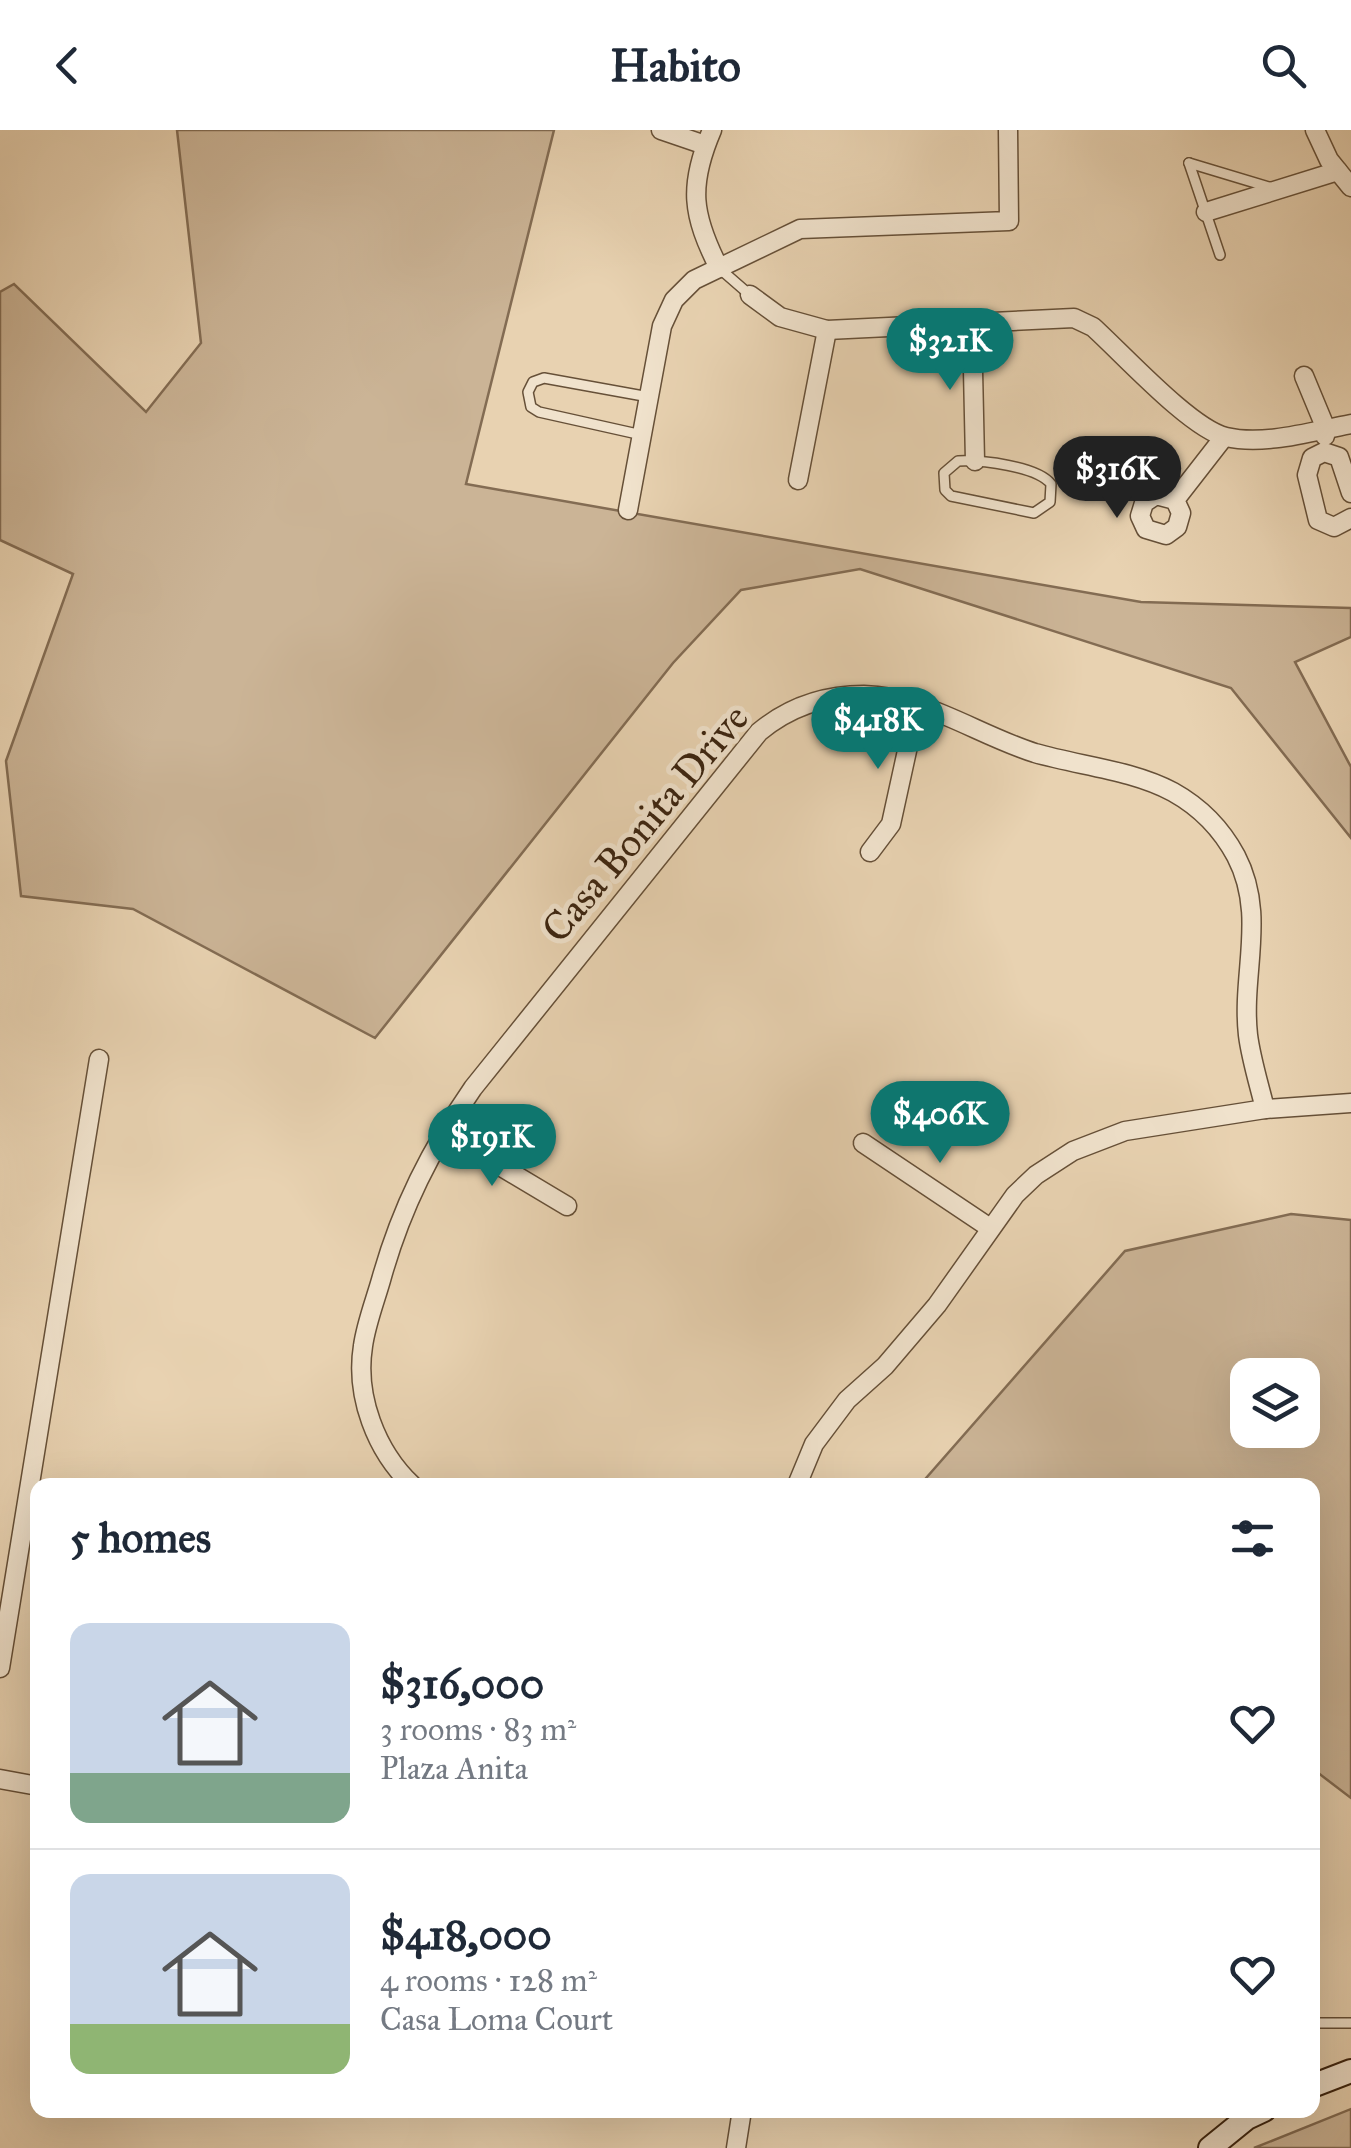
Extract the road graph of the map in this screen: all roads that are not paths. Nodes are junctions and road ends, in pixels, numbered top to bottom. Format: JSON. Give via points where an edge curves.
{"nodes":[{"id":1,"x":661,"y":130,"type":"edge"},
{"id":2,"x":1008,"y":130,"type":"edge"},
{"id":3,"x":1315,"y":130,"type":"edge"},
{"id":4,"x":709,"y":138,"type":"edge"},
{"id":5,"x":1338,"y":171,"type":"junction"},
{"id":6,"x":1351,"y":187,"type":"edge"},
{"id":7,"x":1278,"y":190,"type":"junction"},
{"id":8,"x":1206,"y":212,"type":"junction"},
{"id":9,"x":1220,"y":255,"type":"dead end"},
{"id":10,"x":720,"y":268,"type":"junction"},
{"id":11,"x":750,"y":295,"type":"joint"},
{"id":12,"x":972,"y":325,"type":"junction"},
{"id":13,"x":827,"y":330,"type":"junction"},
{"id":14,"x":1304,"y":376,"type":"dead end"},
{"id":15,"x":649,"y":397,"type":"junction"},
{"id":16,"x":1351,"y":424,"type":"edge"},
{"id":17,"x":1326,"y":428,"type":"junction"},
{"id":18,"x":642,"y":435,"type":"junction"},
{"id":19,"x":1224,"y":437,"type":"junction"},
{"id":20,"x":1324,"y":452,"type":"junction"},
{"id":21,"x":975,"y":461,"type":"junction"},
{"id":22,"x":798,"y":480,"type":"dead end"},
{"id":23,"x":1351,"y":493,"type":"edge"},
{"id":24,"x":1176,"y":500,"type":"dead end"},
{"id":25,"x":628,"y":510,"type":"dead end"},
{"id":26,"x":1351,"y":518,"type":"edge"},
{"id":27,"x":917,"y":705,"type":"junction"},
{"id":28,"x":870,"y":852,"type":"dead end"},
{"id":29,"x":99,"y":1059,"type":"dead end"},
{"id":30,"x":1351,"y":1103,"type":"edge"},
{"id":31,"x":1264,"y":1109,"type":"junction"},
{"id":32,"x":443,"y":1132,"type":"junction"},
{"id":33,"x":863,"y":1143,"type":"dead end"},
{"id":34,"x":567,"y":1206,"type":"dead end"},
{"id":35,"x":990,"y":1228,"type":"junction"},
{"id":36,"x":31,"y":1478,"type":"edge"},
{"id":37,"x":406,"y":1478,"type":"edge"},
{"id":38,"x":800,"y":1478,"type":"edge"},
{"id":39,"x":30,"y":1483,"type":"edge"},
{"id":40,"x":0,"y":1668,"type":"edge"},
{"id":41,"x":0,"y":1779,"type":"edge"},
{"id":42,"x":30,"y":1785,"type":"edge"},
{"id":43,"x":1320,"y":2023,"type":"edge"},
{"id":44,"x":1351,"y":2023,"type":"edge"},
{"id":45,"x":1351,"y":2071,"type":"edge"},
{"id":46,"x":1320,"y":2083,"type":"edge"},
{"id":47,"x":741,"y":2118,"type":"edge"},
{"id":48,"x":1247,"y":2118,"type":"edge"},
{"id":49,"x":736,"y":2148,"type":"edge"},
{"id":50,"x":1210,"y":2148,"type":"edge"}],
"edges":[{"from":1,"to":4,"type":"street"},
{"from":2,"to":10,"type":"street","via":[[1009,221],[800,229]]},
{"from":3,"to":5,"type":"street"},
{"from":4,"to":10,"type":"street","via":[[697,180],[698,214]]},
{"from":5,"to":6,"type":"street"},
{"from":5,"to":7,"type":"street"},
{"from":7,"to":8,"type":"street"},
{"from":7,"to":8,"type":"lane","via":[[1189,162]]},
{"from":8,"to":9,"type":"lane"},
{"from":10,"to":11,"type":"lane"},
{"from":10,"to":15,"type":"street","via":[[694,280],[666,312]]},
{"from":11,"to":13,"type":"street","via":[[780,317]]},
{"from":12,"to":13,"type":"street"},
{"from":12,"to":19,"type":"street","via":[[1074,318],[1094,328],[1200,425]]},
{"from":12,"to":21,"type":"street"},
{"from":13,"to":22,"type":"street"},
{"from":14,"to":17,"type":"street"},
{"from":15,"to":18,"type":"street"},
{"from":15,"to":18,"type":"lane","via":[[544,378],[528,392],[539,412]]},
{"from":16,"to":17,"type":"street"},
{"from":17,"to":19,"type":"street","via":[[1252,440]]},
{"from":17,"to":20,"type":"street"},
{"from":18,"to":25,"type":"street"},
{"from":19,"to":24,"type":"street"},
{"from":20,"to":23,"type":"street","via":[[1343,462]]},
{"from":20,"to":26,"type":"street","via":[[1307,468],[1318,520],[1334,527]]},
{"from":21,"to":21,"type":"lane","via":[[1043,476],[1052,490],[1050,502],[1034,512],[944,490],[944,472],[958,461]]},
{"from":27,"to":28,"type":"street","via":[[892,824]]},
{"from":27,"to":31,"type":"street","name":"Casa Bonita Drive","via":[[1032,752],[1155,784],[1190,803],[1219,831],[1239,862],[1254,915],[1248,1034]]},
{"from":27,"to":32,"type":"street","name":"Casa Bonita Drive","via":[[865,695],[827,698],[759,732]]},
{"from":29,"to":36,"type":"street"},
{"from":30,"to":31,"type":"street"},
{"from":31,"to":35,"type":"street","via":[[1125,1131],[1073,1151],[1026,1185]]},
{"from":32,"to":34,"type":"street"},
{"from":32,"to":37,"type":"street","name":"Casa Bonita Drive","via":[[395,1229],[363,1345],[372,1425]]},
{"from":33,"to":35,"type":"street"},
{"from":35,"to":38,"type":"street","via":[[937,1305],[847,1400],[814,1444]]},
{"from":39,"to":40,"type":"street"},
{"from":41,"to":42,"type":"street"},
{"from":43,"to":44,"type":"lane"},
{"from":45,"to":46,"type":"main road"},
{"from":47,"to":49,"type":"street"},
{"from":48,"to":50,"type":"main road"}]}
